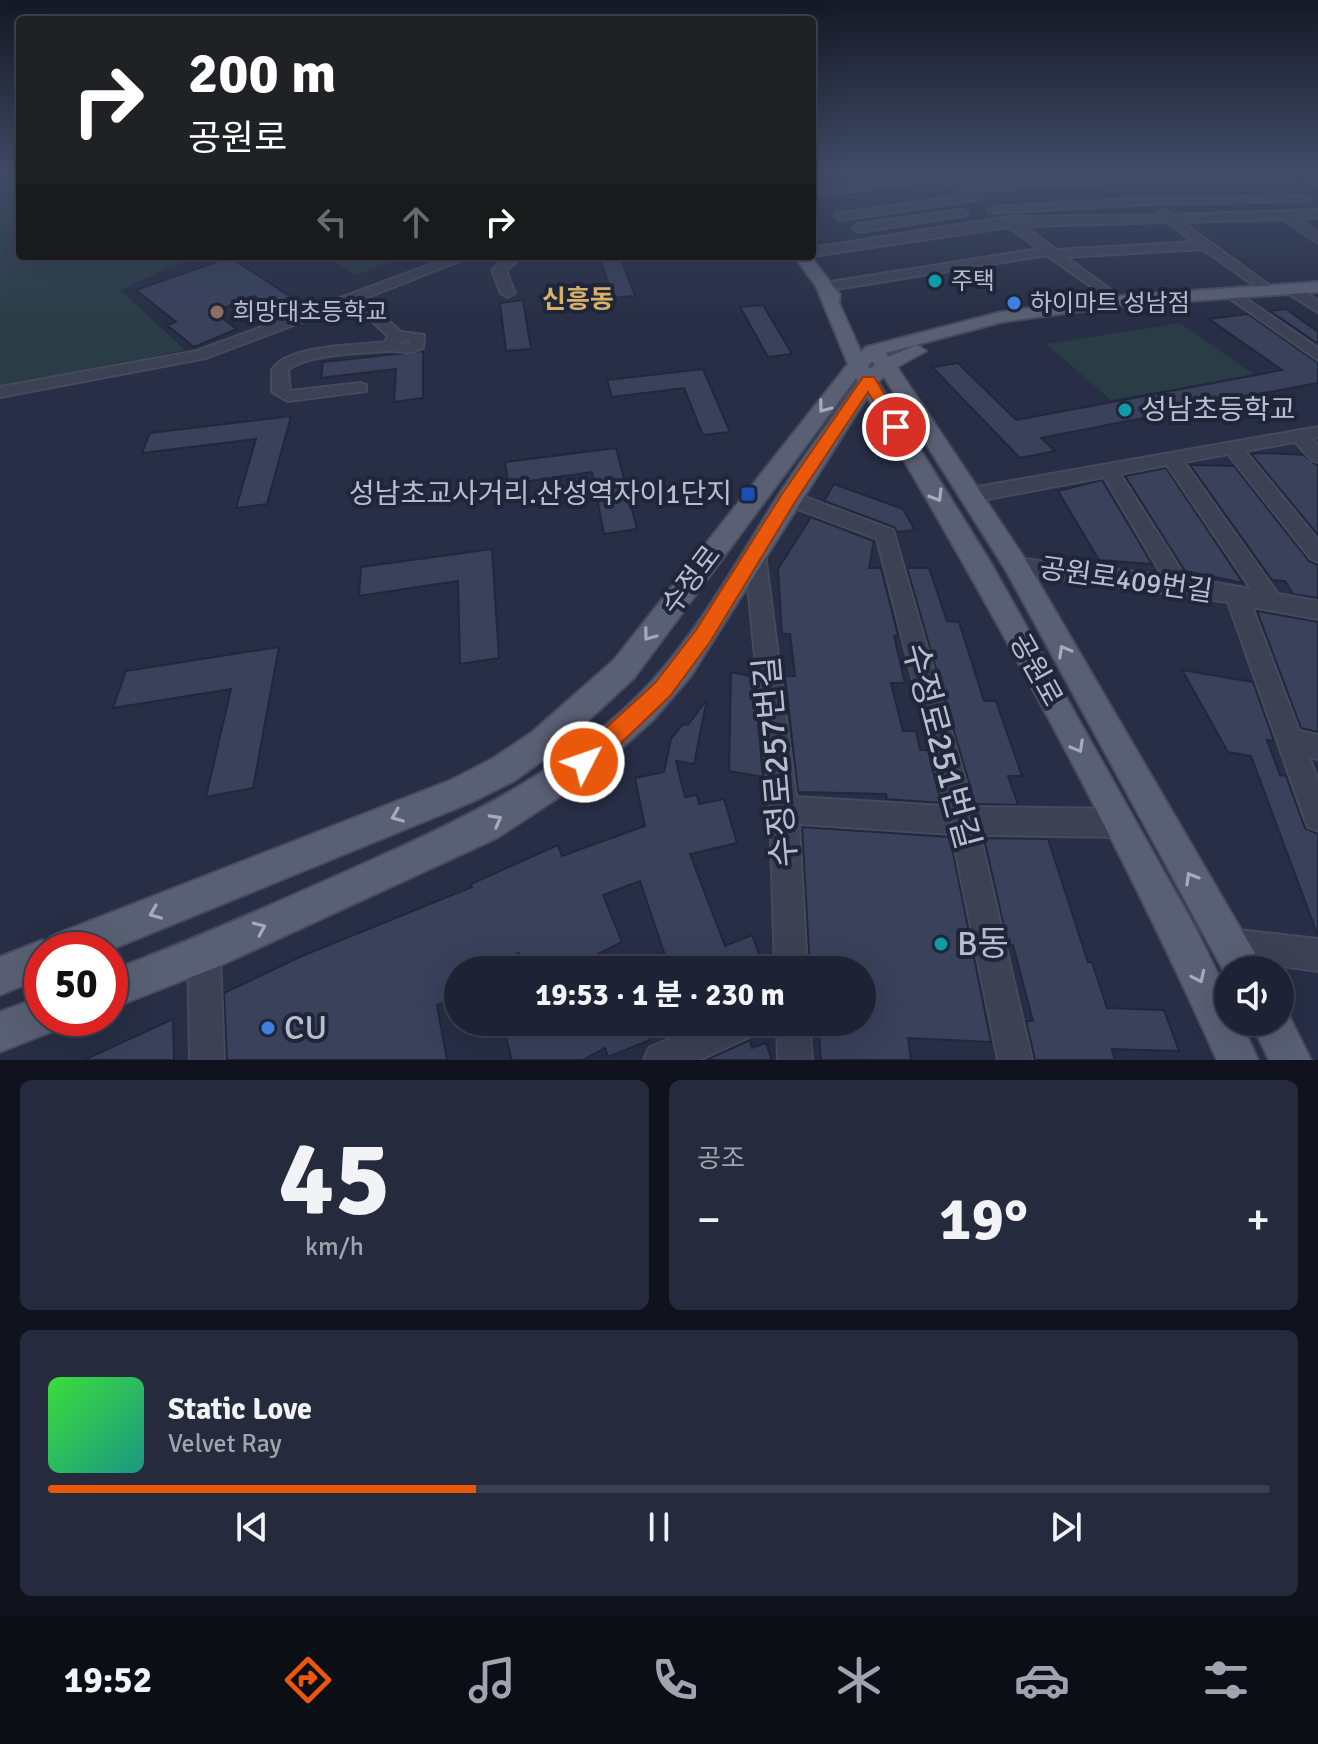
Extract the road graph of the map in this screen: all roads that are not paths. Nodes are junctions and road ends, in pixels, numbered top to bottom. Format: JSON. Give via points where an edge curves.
{"nodes":[{"id":1,"x":849,"y":221,"type":"edge"},
{"id":2,"x":903,"y":221,"type":"edge"},
{"id":3,"x":1038,"y":221,"type":"edge"},
{"id":4,"x":1173,"y":221,"type":"edge"},
{"id":5,"x":1293,"y":221,"type":"edge"},
{"id":6,"x":1011,"y":223,"type":"junction"},
{"id":7,"x":859,"y":228,"type":"junction"},
{"id":8,"x":1303,"y":229,"type":"junction"},
{"id":9,"x":1318,"y":229,"type":"edge"},
{"id":10,"x":1318,"y":239,"type":"edge"},
{"id":11,"x":879,"y":242,"type":"junction"},
{"id":12,"x":1203,"y":245,"type":"junction"},
{"id":13,"x":816,"y":251,"type":"edge"},
{"id":14,"x":1052,"y":252,"type":"junction"},
{"id":15,"x":455,"y":260,"type":"edge"},
{"id":16,"x":511,"y":260,"type":"edge"},
{"id":17,"x":805,"y":260,"type":"edge"},
{"id":18,"x":824,"y":287,"type":"junction"},
{"id":19,"x":1265,"y":289,"type":"junction"},
{"id":20,"x":1318,"y":289,"type":"edge"},
{"id":21,"x":1294,"y":291,"type":"junction"},
{"id":22,"x":508,"y":293,"type":"dead end"},
{"id":23,"x":1236,"y":296,"type":"junction"},
{"id":24,"x":354,"y":298,"type":"junction"},
{"id":25,"x":1117,"y":301,"type":"junction"},
{"id":26,"x":1318,"y":308,"type":"edge"},
{"id":27,"x":1318,"y":355,"type":"edge"},
{"id":28,"x":871,"y":365,"type":"junction"},
{"id":29,"x":360,"y":388,"type":"dead end"},
{"id":30,"x":0,"y":392,"type":"edge"},
{"id":31,"x":1308,"y":434,"type":"edge"},
{"id":32,"x":1232,"y":447,"type":"junction"},
{"id":33,"x":1318,"y":456,"type":"edge"},
{"id":34,"x":1171,"y":458,"type":"junction"},
{"id":35,"x":1108,"y":469,"type":"junction"},
{"id":36,"x":972,"y":495,"type":"junction"},
{"id":37,"x":789,"y":498,"type":"junction"},
{"id":38,"x":755,"y":554,"type":"junction"},
{"id":39,"x":1318,"y":554,"type":"edge"},
{"id":40,"x":1016,"y":566,"type":"junction"},
{"id":41,"x":1179,"y":585,"type":"junction"},
{"id":42,"x":1237,"y":596,"type":"junction"},
{"id":43,"x":1271,"y":601,"type":"junction"},
{"id":44,"x":1318,"y":610,"type":"edge"},
{"id":45,"x":1291,"y":741,"type":"junction"},
{"id":46,"x":1318,"y":747,"type":"edge"},
{"id":47,"x":784,"y":810,"type":"junction"},
{"id":48,"x":1318,"y":817,"type":"edge"},
{"id":49,"x":963,"y":821,"type":"junction"},
{"id":50,"x":1119,"y":823,"type":"junction"},
{"id":51,"x":109,"y":932,"type":"edge"},
{"id":52,"x":204,"y":954,"type":"junction"},
{"id":53,"x":1318,"y":955,"type":"edge"},
{"id":54,"x":790,"y":956,"type":"edge"},
{"id":55,"x":1236,"y":956,"type":"edge"},
{"id":56,"x":1278,"y":956,"type":"edge"},
{"id":57,"x":24,"y":966,"type":"edge"},
{"id":58,"x":0,"y":976,"type":"edge"},
{"id":59,"x":128,"y":983,"type":"edge"},
{"id":60,"x":24,"y":1023,"type":"edge"},
{"id":61,"x":0,"y":1032,"type":"edge"},
{"id":62,"x":713,"y":1036,"type":"edge"},
{"id":63,"x":794,"y":1036,"type":"edge"},
{"id":64,"x":1278,"y":1036,"type":"edge"},
{"id":65,"x":207,"y":1060,"type":"edge"},
{"id":66,"x":661,"y":1060,"type":"edge"},
{"id":67,"x":795,"y":1060,"type":"edge"},
{"id":68,"x":1015,"y":1060,"type":"edge"},
{"id":69,"x":1238,"y":1060,"type":"edge"},
{"id":70,"x":1291,"y":1060,"type":"edge"}],
"edges":[{"from":1,"to":7,"type":"street"},
{"from":2,"to":7,"type":"street"},
{"from":3,"to":6,"type":"street"},
{"from":4,"to":12,"type":"street"},
{"from":5,"to":8,"type":"street"},
{"from":6,"to":11,"type":"street"},
{"from":6,"to":14,"type":"street"},
{"from":7,"to":11,"type":"street"},
{"from":8,"to":9,"type":"street"},
{"from":8,"to":10,"type":"street"},
{"from":11,"to":13,"type":"street"},
{"from":12,"to":14,"type":"street"},
{"from":12,"to":19,"type":"street"},
{"from":14,"to":18,"type":"street"},
{"from":14,"to":25,"type":"street"},
{"from":15,"to":24,"type":"street"},
{"from":16,"to":22,"type":"street","via":[[499,270]]},
{"from":17,"to":18,"type":"main road","name":"공원로"},
{"from":18,"to":28,"type":"main road","name":"공원로"},
{"from":19,"to":20,"type":"main road","name":"수정로"},
{"from":19,"to":25,"type":"main road","name":"수정로"},
{"from":20,"to":21,"type":"main road","name":"수정로"},
{"from":21,"to":23,"type":"main road","name":"수정로"},
{"from":21,"to":26,"type":"street"},
{"from":23,"to":27,"type":"street"},
{"from":23,"to":28,"type":"main road","name":"수정로","via":[[999,328]]},
{"from":24,"to":29,"type":"street","via":[[394,342],[284,364],[280,392],[288,396]]},
{"from":24,"to":30,"type":"street","via":[[201,355]]},
{"from":25,"to":28,"type":"main road","name":"수정로","via":[[1001,317]]},
{"from":28,"to":36,"type":"main road","name":"공원로"},
{"from":28,"to":37,"type":"main road","name":"수정로"},
{"from":28,"to":50,"type":"main road","name":"공원로","one_way":true},
{"from":28,"to":51,"type":"main road","name":"수정로","one_way":true,"via":[[624,669],[542,743],[461,791]]},
{"from":31,"to":32,"type":"street"},
{"from":31,"to":33,"type":"street"},
{"from":32,"to":34,"type":"street"},
{"from":32,"to":39,"type":"street"},
{"from":34,"to":35,"type":"street"},
{"from":34,"to":43,"type":"street"},
{"from":35,"to":36,"type":"street"},
{"from":35,"to":41,"type":"street"},
{"from":36,"to":40,"type":"main road","name":"공원로"},
{"from":37,"to":38,"type":"main road","name":"수정로"},
{"from":37,"to":49,"type":"street","name":"수정로251번길","via":[[886,535]]},
{"from":38,"to":47,"type":"street","name":"수정로257번길"},
{"from":52,"to":38,"type":"main road","name":"수정로","one_way":true,"via":[[485,826],[584,762],[663,689]]},
{"from":40,"to":41,"type":"street","name":"공원로409번길"},
{"from":55,"to":40,"type":"main road","name":"공원로","one_way":true},
{"from":41,"to":42,"type":"street","name":"공원로409번길"},
{"from":42,"to":43,"type":"street","name":"공원로409번길"},
{"from":42,"to":45,"type":"street","name":"공원로409번길"},
{"from":43,"to":44,"type":"street","name":"공원로409번길"},
{"from":45,"to":46,"type":"street"},
{"from":45,"to":48,"type":"street","name":"공원로409번길"},
{"from":47,"to":49,"type":"street"},
{"from":47,"to":54,"type":"street","name":"수정로257번길"},
{"from":49,"to":50,"type":"street"},
{"from":49,"to":68,"type":"street","name":"수정로251번길"},
{"from":50,"to":69,"type":"main road","name":"공원로","one_way":true},
{"from":52,"to":59,"type":"main road","name":"수정로"},
{"from":52,"to":65,"type":"street"},
{"from":53,"to":56,"type":"street"},
{"from":57,"to":58,"type":"main road"},
{"from":60,"to":61,"type":"main road"},
{"from":62,"to":66,"type":"street"},
{"from":63,"to":67,"type":"street"},
{"from":64,"to":70,"type":"main road"}]}
